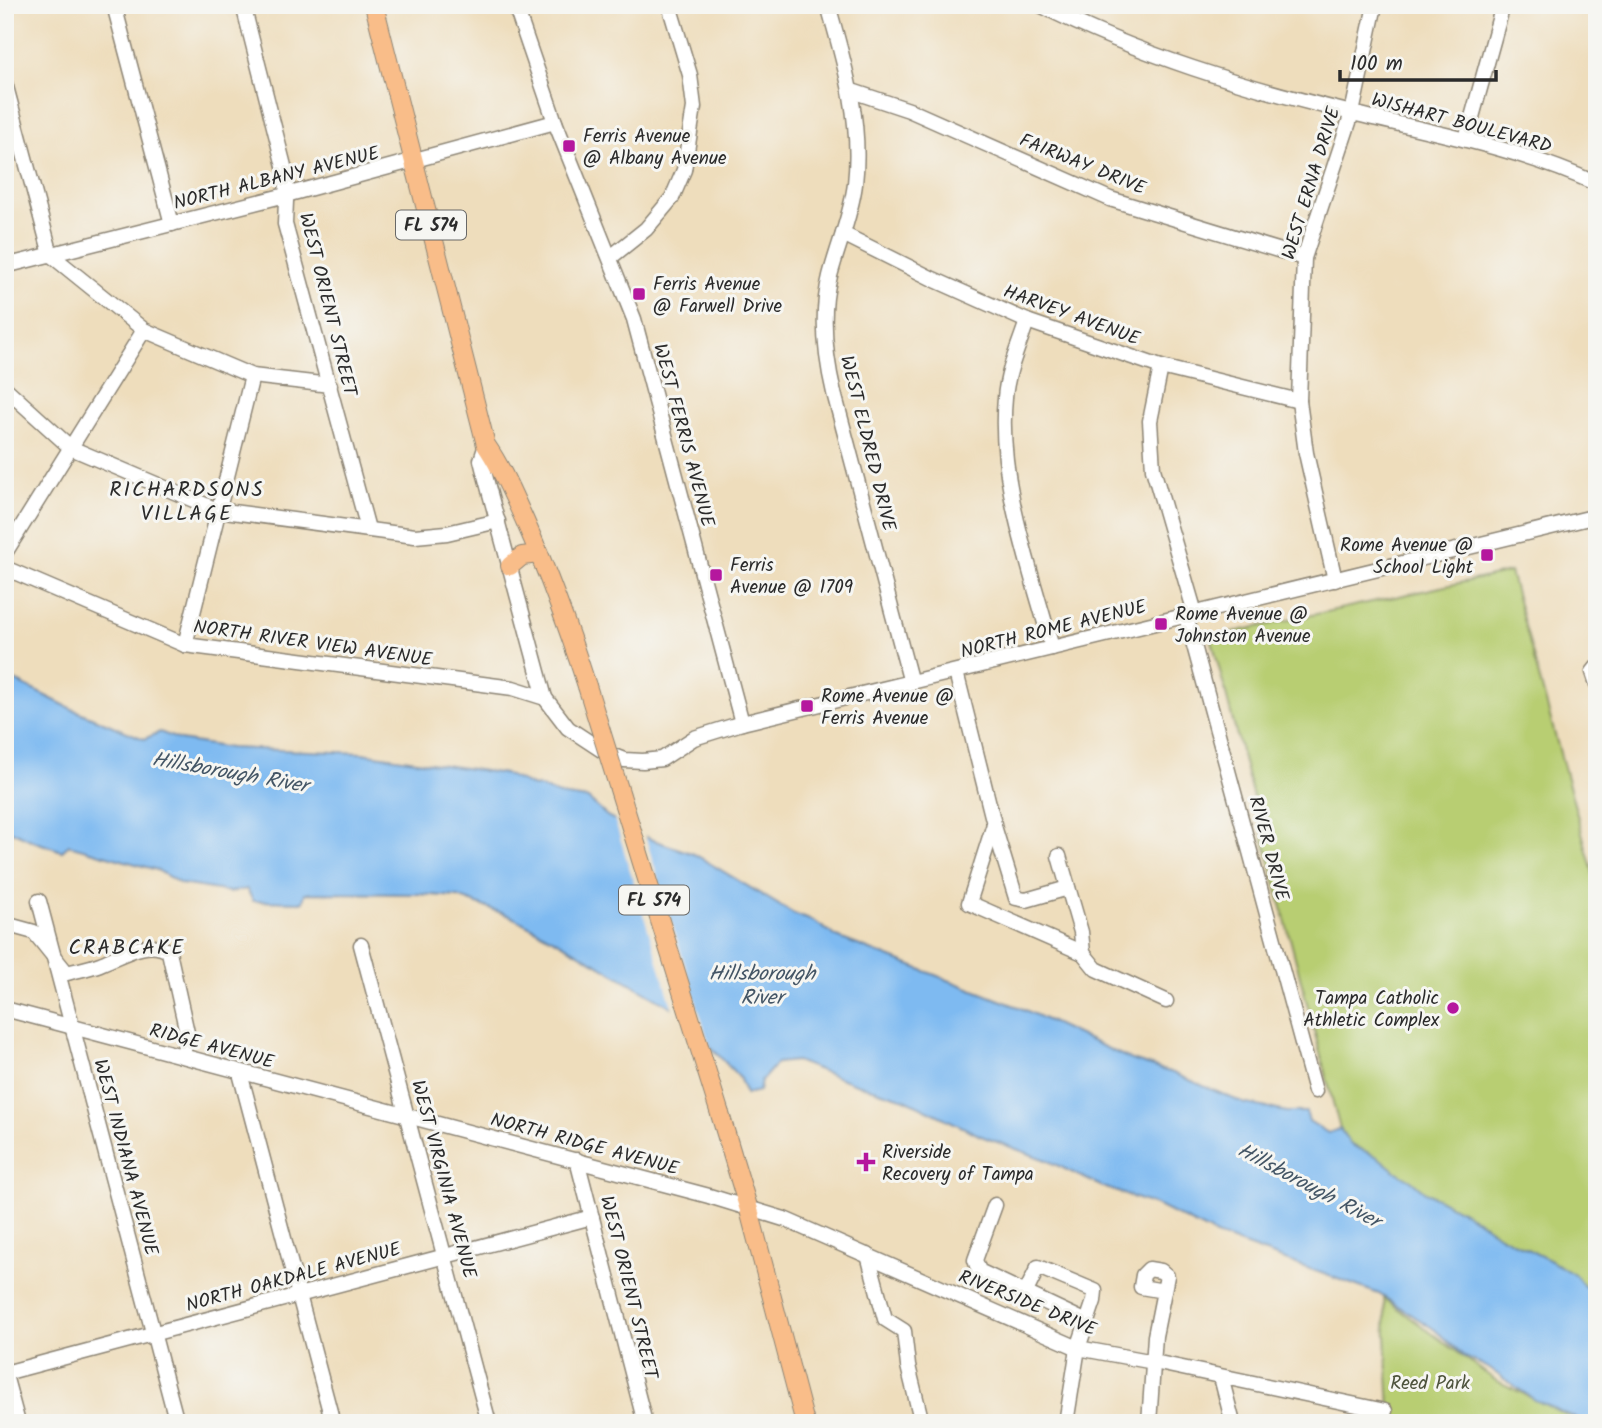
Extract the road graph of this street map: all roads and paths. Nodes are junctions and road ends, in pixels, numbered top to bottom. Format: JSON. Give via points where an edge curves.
{"nodes":[{"id":1,"x":114,"y":5,"type":"edge"},
{"id":2,"x":243,"y":5,"type":"edge"},
{"id":3,"x":374,"y":5,"type":"edge"},
{"id":4,"x":515,"y":5,"type":"edge"},
{"id":5,"x":669,"y":5,"type":"edge"},
{"id":6,"x":828,"y":5,"type":"edge"},
{"id":7,"x":1040,"y":5,"type":"edge"},
{"id":8,"x":1375,"y":5,"type":"edge"},
{"id":9,"x":1503,"y":5,"type":"edge"},
{"id":10,"x":5,"y":83,"type":"edge"},
{"id":11,"x":852,"y":91,"type":"junction"},
{"id":12,"x":1352,"y":113,"type":"junction"},
{"id":13,"x":555,"y":122,"type":"junction"},
{"id":14,"x":1466,"y":139,"type":"junction"},
{"id":15,"x":414,"y":161,"type":"junction"},
{"id":16,"x":1597,"y":184,"type":"edge"},
{"id":17,"x":286,"y":195,"type":"junction"},
{"id":18,"x":172,"y":224,"type":"junction"},
{"id":19,"x":843,"y":234,"type":"junction"},
{"id":20,"x":51,"y":255,"type":"junction"},
{"id":21,"x":611,"y":257,"type":"junction"},
{"id":22,"x":1304,"y":258,"type":"junction"},
{"id":23,"x":5,"y":266,"type":"edge"},
{"id":24,"x":1027,"y":321,"type":"junction"},
{"id":25,"x":144,"y":330,"type":"junction"},
{"id":26,"x":1161,"y":368,"type":"junction"},
{"id":27,"x":252,"y":376,"type":"junction"},
{"id":28,"x":330,"y":385,"type":"junction"},
{"id":29,"x":5,"y":388,"type":"edge"},
{"id":30,"x":1299,"y":401,"type":"junction"},
{"id":31,"x":486,"y":445,"type":"junction"},
{"id":32,"x":71,"y":448,"type":"junction"},
{"id":33,"x":217,"y":510,"type":"junction"},
{"id":34,"x":1597,"y":516,"type":"edge"},
{"id":35,"x":498,"y":520,"type":"junction"},
{"id":36,"x":368,"y":529,"type":"junction"},
{"id":37,"x":5,"y":552,"type":"edge"},
{"id":38,"x":539,"y":554,"type":"junction"},
{"id":39,"x":510,"y":566,"type":"junction"},
{"id":40,"x":5,"y":568,"type":"edge"},
{"id":41,"x":1335,"y":580,"type":"junction"},
{"id":42,"x":1191,"y":615,"type":"junction"},
{"id":43,"x":185,"y":645,"type":"junction"},
{"id":44,"x":1052,"y":649,"type":"junction"},
{"id":45,"x":1597,"y":667,"type":"edge"},
{"id":46,"x":956,"y":672,"type":"junction"},
{"id":47,"x":911,"y":683,"type":"junction"},
{"id":48,"x":1597,"y":684,"type":"edge"},
{"id":49,"x":545,"y":698,"type":"junction"},
{"id":50,"x":742,"y":723,"type":"junction"},
{"id":51,"x":994,"y":824,"type":"junction"},
{"id":52,"x":1059,"y":856,"type":"dead end"},
{"id":53,"x":1068,"y":888,"type":"junction"},
{"id":54,"x":39,"y":901,"type":"dead end"},
{"id":55,"x":5,"y":924,"type":"edge"},
{"id":56,"x":361,"y":946,"type":"dead end"},
{"id":57,"x":1083,"y":953,"type":"junction"},
{"id":58,"x":53,"y":956,"type":"junction"},
{"id":59,"x":1166,"y":1001,"type":"dead end"},
{"id":60,"x":5,"y":1009,"type":"edge"},
{"id":61,"x":73,"y":1027,"type":"junction"},
{"id":62,"x":182,"y":1056,"type":"junction"},
{"id":63,"x":240,"y":1073,"type":"junction"},
{"id":64,"x":1315,"y":1091,"type":"dead end"},
{"id":65,"x":409,"y":1118,"type":"junction"},
{"id":66,"x":577,"y":1160,"type":"junction"},
{"id":67,"x":995,"y":1205,"type":"dead end"},
{"id":68,"x":750,"y":1210,"type":"junction"},
{"id":69,"x":592,"y":1217,"type":"junction"},
{"id":70,"x":445,"y":1255,"type":"junction"},
{"id":71,"x":868,"y":1255,"type":"junction"},
{"id":72,"x":1164,"y":1291,"type":"dead end"},
{"id":73,"x":299,"y":1294,"type":"junction"},
{"id":74,"x":1025,"y":1294,"type":"junction"},
{"id":75,"x":1087,"y":1322,"type":"junction"},
{"id":76,"x":153,"y":1333,"type":"junction"},
{"id":77,"x":1078,"y":1348,"type":"junction"},
{"id":78,"x":1154,"y":1362,"type":"junction"},
{"id":79,"x":5,"y":1374,"type":"edge"},
{"id":80,"x":1221,"y":1377,"type":"junction"},
{"id":81,"x":1385,"y":1411,"type":"dead end"},
{"id":82,"x":18,"y":1423,"type":"edge"},
{"id":83,"x":177,"y":1423,"type":"edge"},
{"id":84,"x":332,"y":1423,"type":"edge"},
{"id":85,"x":489,"y":1423,"type":"edge"},
{"id":86,"x":645,"y":1423,"type":"edge"},
{"id":87,"x":806,"y":1423,"type":"edge"},
{"id":88,"x":922,"y":1423,"type":"edge"},
{"id":89,"x":1066,"y":1423,"type":"edge"},
{"id":90,"x":1149,"y":1423,"type":"edge"},
{"id":91,"x":1233,"y":1423,"type":"edge"}],
"edges":[{"from":1,"to":18,"type":"street"},
{"from":2,"to":17,"type":"street","name":"WEST ORIENT STREET","via":[[288,178]]},
{"from":3,"to":15,"type":"main road","number":"FL 574"},
{"from":4,"to":13,"type":"street","name":"WEST FERRIS AVENUE"},
{"from":5,"to":21,"type":"street","via":[[690,75],[694,107],[684,170],[672,198],[646,229]]},
{"from":6,"to":11,"type":"street","name":"WEST ELDRED DRIVE"},
{"from":7,"to":12,"type":"street","name":"WISHART BOULEVARD","via":[[1124,44],[1235,83]]},
{"from":8,"to":12,"type":"street","name":"WEST ERNA DRIVE"},
{"from":9,"to":14,"type":"street"},
{"from":10,"to":20,"type":"street"},
{"from":11,"to":19,"type":"street","name":"WEST ELDRED DRIVE","via":[[856,168]]},
{"from":11,"to":22,"type":"street","name":"FAIRWAY DRIVE","via":[[909,110],[1110,199]]},
{"from":12,"to":14,"type":"street","name":"WISHART BOULEVARD"},
{"from":12,"to":22,"type":"street","name":"WEST ERNA DRIVE"},
{"from":13,"to":15,"type":"street","name":"NORTH ALBANY AVENUE"},
{"from":13,"to":21,"type":"street","name":"WEST FERRIS AVENUE"},
{"from":14,"to":16,"type":"street","name":"WISHART BOULEVARD"},
{"from":15,"to":17,"type":"street","name":"NORTH ALBANY AVENUE"},
{"from":15,"to":31,"type":"main road","number":"FL 574"},
{"from":17,"to":18,"type":"street","name":"NORTH ALBANY AVENUE"},
{"from":17,"to":28,"type":"street","name":"WEST ORIENT STREET","via":[[285,224]]},
{"from":18,"to":20,"type":"street","name":"NORTH ALBANY AVENUE"},
{"from":19,"to":24,"type":"street","name":"HARVEY AVENUE"},
{"from":19,"to":47,"type":"street","name":"WEST ELDRED DRIVE","via":[[825,309],[829,371]]},
{"from":20,"to":23,"type":"street","name":"NORTH ALBANY AVENUE"},
{"from":20,"to":25,"type":"street"},
{"from":21,"to":50,"type":"street","name":"WEST FERRIS AVENUE","via":[[635,319]]},
{"from":22,"to":30,"type":"street","name":"WEST ERNA DRIVE"},
{"from":24,"to":26,"type":"street","name":"HARVEY AVENUE"},
{"from":24,"to":44,"type":"street","via":[[1005,394],[1004,435],[1008,482]]},
{"from":25,"to":27,"type":"street"},
{"from":25,"to":32,"type":"street"},
{"from":26,"to":30,"type":"street","name":"HARVEY AVENUE"},
{"from":26,"to":42,"type":"street","name":"RIVER DRIVE","via":[[1150,421],[1153,469]]},
{"from":27,"to":28,"type":"street"},
{"from":27,"to":33,"type":"street"},
{"from":28,"to":36,"type":"street","name":"WEST ORIENT STREET"},
{"from":29,"to":32,"type":"street"},
{"from":30,"to":41,"type":"street","name":"WEST ERNA DRIVE"},
{"from":31,"to":35,"type":"street","via":[[481,460]]},
{"from":31,"to":38,"type":"main road","number":"FL 574"},
{"from":32,"to":33,"type":"street"},
{"from":32,"to":37,"type":"street"},
{"from":33,"to":36,"type":"street"},
{"from":33,"to":43,"type":"street"},
{"from":34,"to":41,"type":"street","name":"NORTH ROME AVENUE"},
{"from":35,"to":36,"type":"street","via":[[415,536]]},
{"from":35,"to":39,"type":"street"},
{"from":38,"to":39,"type":"main road","via":[[522,556]]},
{"from":38,"to":68,"type":"main road","number":"FL 574","bridge":true,"via":[[587,686]]},
{"from":39,"to":49,"type":"street"},
{"from":40,"to":43,"type":"street","name":"NORTH RIVER VIEW AVENUE"},
{"from":41,"to":42,"type":"street","name":"NORTH ROME AVENUE"},
{"from":42,"to":44,"type":"street","name":"NORTH ROME AVENUE"},
{"from":42,"to":64,"type":"street","name":"RIVER DRIVE"},
{"from":43,"to":49,"type":"street","name":"NORTH RIVER VIEW AVENUE","via":[[513,688]]},
{"from":44,"to":46,"type":"street","name":"NORTH ROME AVENUE"},
{"from":45,"to":48,"type":"street","via":[[1593,672]]},
{"from":46,"to":47,"type":"street","name":"NORTH ROME AVENUE"},
{"from":46,"to":51,"type":"street"},
{"from":47,"to":50,"type":"street","name":"NORTH ROME AVENUE"},
{"from":49,"to":50,"type":"street","name":"NORTH ROME AVENUE","via":[[568,728],[624,760],[662,759],[694,738]]},
{"from":51,"to":53,"type":"street","via":[[1016,898],[1026,900]]},
{"from":51,"to":57,"type":"street","via":[[969,903]]},
{"from":52,"to":53,"type":"street"},
{"from":53,"to":57,"type":"street"},
{"from":54,"to":58,"type":"street","name":"WEST INDIANA AVENUE"},
{"from":55,"to":58,"type":"street","via":[[34,932]]},
{"from":56,"to":65,"type":"street","name":"WEST VIRGINIA AVENUE"},
{"from":57,"to":59,"type":"street","via":[[1096,969]]},
{"from":58,"to":61,"type":"street","name":"WEST INDIANA AVENUE"},
{"from":58,"to":62,"type":"street","via":[[67,973],[135,948],[164,948],[169,952],[187,1037]]},
{"from":60,"to":61,"type":"street","name":"RIDGE AVENUE"},
{"from":61,"to":62,"type":"street","name":"RIDGE AVENUE"},
{"from":61,"to":76,"type":"street","name":"WEST INDIANA AVENUE"},
{"from":62,"to":63,"type":"street","name":"RIDGE AVENUE"},
{"from":63,"to":65,"type":"street","name":"RIDGE AVENUE"},
{"from":63,"to":73,"type":"street"},
{"from":65,"to":66,"type":"street","name":"NORTH RIDGE AVENUE"},
{"from":65,"to":70,"type":"street","name":"WEST VIRGINIA AVENUE"},
{"from":66,"to":68,"type":"street","name":"NORTH RIDGE AVENUE"},
{"from":66,"to":69,"type":"street","name":"WEST ORIENT STREET"},
{"from":67,"to":74,"type":"street","via":[[975,1260],[979,1271]]},
{"from":68,"to":71,"type":"street","name":"RIVERSIDE DRIVE","via":[[784,1219]]},
{"from":68,"to":87,"type":"main road","number":"FL 574"},
{"from":69,"to":70,"type":"street","name":"NORTH OAKDALE AVENUE"},
{"from":69,"to":86,"type":"street","name":"WEST ORIENT STREET"},
{"from":70,"to":73,"type":"street","name":"NORTH OAKDALE AVENUE"},
{"from":70,"to":85,"type":"street","name":"WEST VIRGINIA AVENUE"},
{"from":71,"to":77,"type":"street","name":"RIVERSIDE DRIVE"},
{"from":71,"to":88,"type":"street","via":[[885,1319],[904,1331]]},
{"from":72,"to":78,"type":"street"},
{"from":73,"to":76,"type":"street","name":"NORTH OAKDALE AVENUE"},
{"from":73,"to":84,"type":"street"},
{"from":74,"to":75,"type":"street"},
{"from":74,"to":75,"type":"street","via":[[1038,1267],[1095,1291]]},
{"from":75,"to":77,"type":"street"},
{"from":76,"to":79,"type":"street","name":"NORTH OAKDALE AVENUE"},
{"from":76,"to":83,"type":"street","name":"WEST INDIANA AVENUE"},
{"from":77,"to":78,"type":"street","name":"RIVERSIDE DRIVE"},
{"from":77,"to":89,"type":"street"},
{"from":78,"to":80,"type":"street","name":"RIVERSIDE DRIVE"},
{"from":78,"to":90,"type":"street"},
{"from":79,"to":82,"type":"street"},
{"from":80,"to":81,"type":"street","name":"RIVERSIDE DRIVE"},
{"from":80,"to":91,"type":"street"}]}
